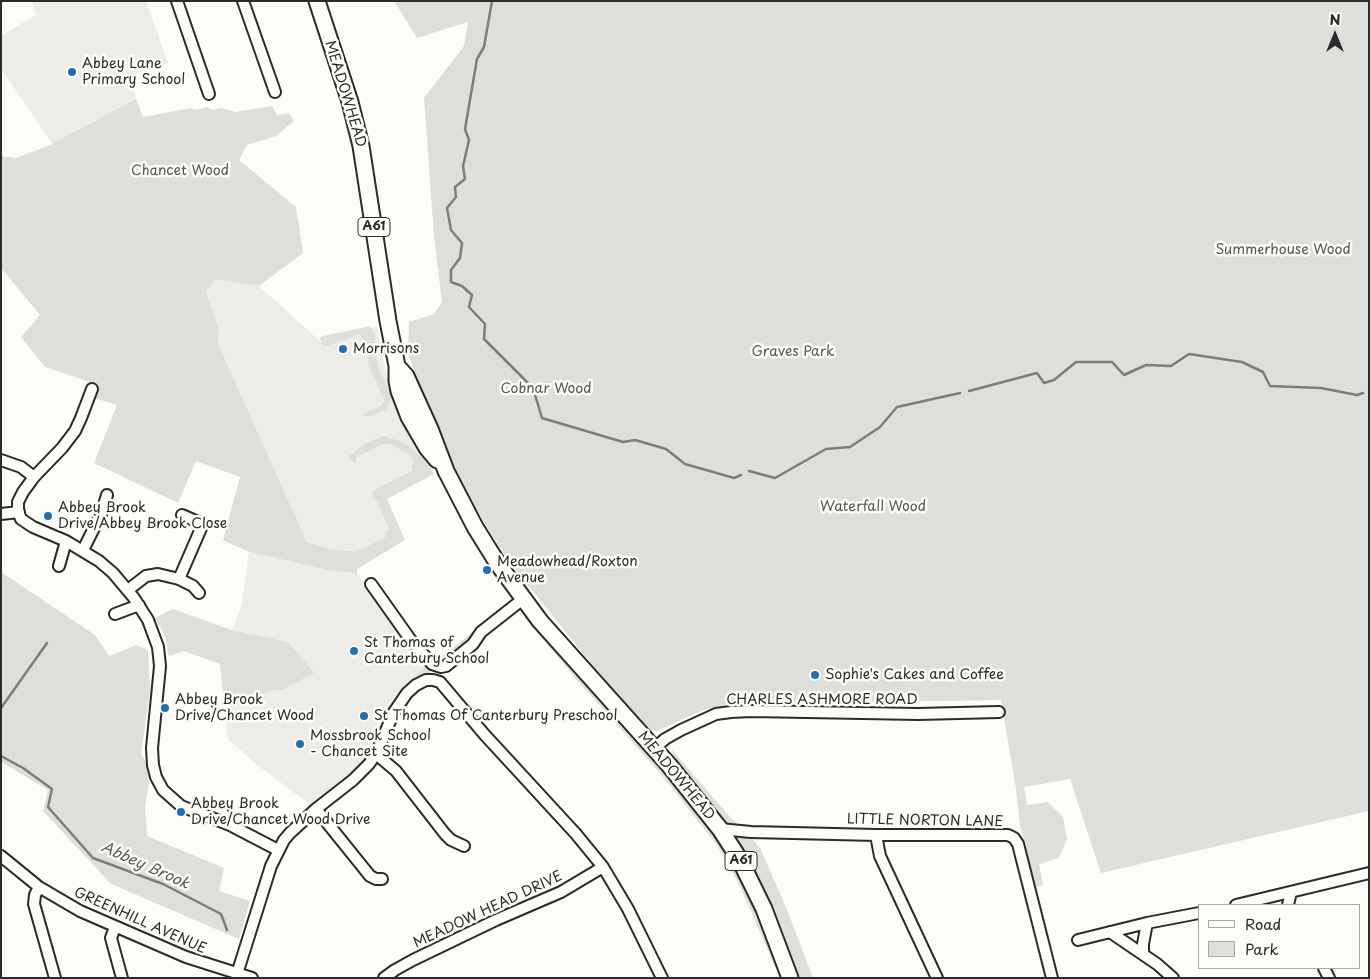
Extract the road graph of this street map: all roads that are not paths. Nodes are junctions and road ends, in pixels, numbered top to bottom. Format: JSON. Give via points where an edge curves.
{"nodes":[{"id":1,"x":177,"y":1,"type":"edge"},
{"id":2,"x":243,"y":1,"type":"edge"},
{"id":3,"x":317,"y":1,"type":"edge"},
{"id":4,"x":275,"y":92,"type":"dead end"},
{"id":5,"x":209,"y":94,"type":"dead end"},
{"id":6,"x":92,"y":389,"type":"dead end"},
{"id":7,"x":1,"y":460,"type":"edge"},
{"id":8,"x":34,"y":477,"type":"junction"},
{"id":9,"x":107,"y":495,"type":"dead end"},
{"id":10,"x":18,"y":512,"type":"junction"},
{"id":11,"x":1,"y":514,"type":"edge"},
{"id":12,"x":182,"y":515,"type":"dead end"},
{"id":13,"x":66,"y":541,"type":"junction"},
{"id":14,"x":83,"y":550,"type":"junction"},
{"id":15,"x":59,"y":566,"type":"dead end"},
{"id":16,"x":179,"y":579,"type":"junction"},
{"id":17,"x":371,"y":584,"type":"dead end"},
{"id":18,"x":128,"y":590,"type":"junction"},
{"id":19,"x":199,"y":593,"type":"dead end"},
{"id":20,"x":523,"y":599,"type":"junction"},
{"id":21,"x":139,"y":605,"type":"junction"},
{"id":22,"x":115,"y":614,"type":"dead end"},
{"id":23,"x":999,"y":712,"type":"dead end"},
{"id":24,"x":654,"y":749,"type":"junction"},
{"id":25,"x":376,"y":754,"type":"junction"},
{"id":26,"x":316,"y":809,"type":"junction"},
{"id":27,"x":720,"y":829,"type":"junction"},
{"id":28,"x":876,"y":835,"type":"junction"},
{"id":29,"x":464,"y":846,"type":"dead end"},
{"id":30,"x":278,"y":850,"type":"junction"},
{"id":31,"x":1,"y":856,"type":"edge"},
{"id":32,"x":603,"y":867,"type":"junction"},
{"id":33,"x":1369,"y":874,"type":"edge"},
{"id":34,"x":382,"y":879,"type":"dead end"},
{"id":35,"x":39,"y":887,"type":"junction"},
{"id":36,"x":1291,"y":892,"type":"junction"},
{"id":37,"x":1257,"y":901,"type":"junction"},
{"id":38,"x":1241,"y":904,"type":"edge"},
{"id":39,"x":1265,"y":904,"type":"edge"},
{"id":40,"x":1288,"y":904,"type":"edge"},
{"id":41,"x":1198,"y":912,"type":"edge"},
{"id":42,"x":1147,"y":923,"type":"junction"},
{"id":43,"x":115,"y":927,"type":"junction"},
{"id":44,"x":1110,"y":932,"type":"junction"},
{"id":45,"x":1078,"y":940,"type":"dead end"},
{"id":46,"x":1144,"y":954,"type":"junction"},
{"id":47,"x":207,"y":965,"type":"junction"},
{"id":48,"x":237,"y":974,"type":"junction"},
{"id":49,"x":55,"y":978,"type":"edge"},
{"id":50,"x":122,"y":978,"type":"edge"},
{"id":51,"x":209,"y":978,"type":"edge"},
{"id":52,"x":252,"y":978,"type":"edge"},
{"id":53,"x":384,"y":978,"type":"edge"},
{"id":54,"x":662,"y":978,"type":"edge"},
{"id":55,"x":790,"y":978,"type":"edge"},
{"id":56,"x":937,"y":978,"type":"edge"},
{"id":57,"x":1052,"y":978,"type":"edge"},
{"id":58,"x":1173,"y":978,"type":"edge"}],
"edges":[{"from":1,"to":5,"type":"street"},
{"from":2,"to":4,"type":"street"},
{"from":3,"to":20,"type":"highway","name":"MEADOWHEAD","number":"A61","via":[[361,146],[397,381],[409,417],[427,448],[446,471],[475,527]]},
{"from":6,"to":8,"type":"street","via":[[75,431]]},
{"from":7,"to":8,"type":"street","via":[[21,467]]},
{"from":8,"to":10,"type":"street","via":[[18,502]]},
{"from":9,"to":14,"type":"street"},
{"from":10,"to":11,"type":"street"},
{"from":10,"to":13,"type":"street","via":[[26,523]]},
{"from":12,"to":16,"type":"street","via":[[202,526]]},
{"from":13,"to":14,"type":"street"},
{"from":13,"to":15,"type":"street"},
{"from":14,"to":18,"type":"street","via":[[99,560]]},
{"from":16,"to":18,"type":"street","via":[[152,574]]},
{"from":16,"to":19,"type":"street"},
{"from":17,"to":20,"type":"street","via":[[410,639],[437,666],[446,666],[473,644],[481,632]]},
{"from":18,"to":21,"type":"street"},
{"from":20,"to":24,"type":"highway","name":"MEADOWHEAD","number":"A61"},
{"from":21,"to":22,"type":"street"},
{"from":21,"to":30,"type":"street","via":[[154,634],[160,666],[152,748],[156,777],[163,790],[181,806],[230,825]]},
{"from":23,"to":24,"type":"street","name":"CHARLES ASHMORE ROAD","via":[[731,712],[716,714],[681,730]]},
{"from":24,"to":27,"type":"highway","name":"MEADOWHEAD","number":"A61"},
{"from":25,"to":26,"type":"street","via":[[353,780]]},
{"from":25,"to":29,"type":"street","via":[[396,771],[445,834]]},
{"from":25,"to":32,"type":"street","via":[[394,712],[407,693],[426,680],[440,682]]},
{"from":26,"to":30,"type":"street","via":[[290,833]]},
{"from":26,"to":34,"type":"street","via":[[370,876]]},
{"from":27,"to":28,"type":"street","name":"LITTLE NORTON LANE"},
{"from":27,"to":55,"type":"highway","name":"MEADOWHEAD","number":"A61","via":[[740,860],[764,909]]},
{"from":28,"to":56,"type":"street","via":[[880,856]]},
{"from":28,"to":57,"type":"street","name":"LITTLE NORTON LANE","via":[[1008,835],[1014,838],[1024,865]]},
{"from":30,"to":48,"type":"street"},
{"from":31,"to":35,"type":"street","name":"GREENHILL AVENUE"},
{"from":32,"to":53,"type":"street","name":"MEADOW HEAD DRIVE","via":[[561,892],[496,920]]},
{"from":32,"to":54,"type":"street"},
{"from":33,"to":36,"type":"street"},
{"from":35,"to":43,"type":"street","name":"GREENHILL AVENUE"},
{"from":35,"to":49,"type":"street","via":[[34,904]]},
{"from":36,"to":37,"type":"street"},
{"from":36,"to":40,"type":"street"},
{"from":37,"to":38,"type":"street"},
{"from":37,"to":39,"type":"street"},
{"from":41,"to":42,"type":"street"},
{"from":42,"to":44,"type":"street"},
{"from":42,"to":46,"type":"street"},
{"from":43,"to":47,"type":"street","name":"GREENHILL AVENUE"},
{"from":43,"to":50,"type":"street","via":[[111,938]]},
{"from":44,"to":45,"type":"street"},
{"from":44,"to":46,"type":"street"},
{"from":46,"to":58,"type":"street"},
{"from":47,"to":48,"type":"street","name":"GREENHILL AVENUE"},
{"from":47,"to":51,"type":"street"},
{"from":48,"to":52,"type":"street","name":"GREENHILL AVENUE"}]}
